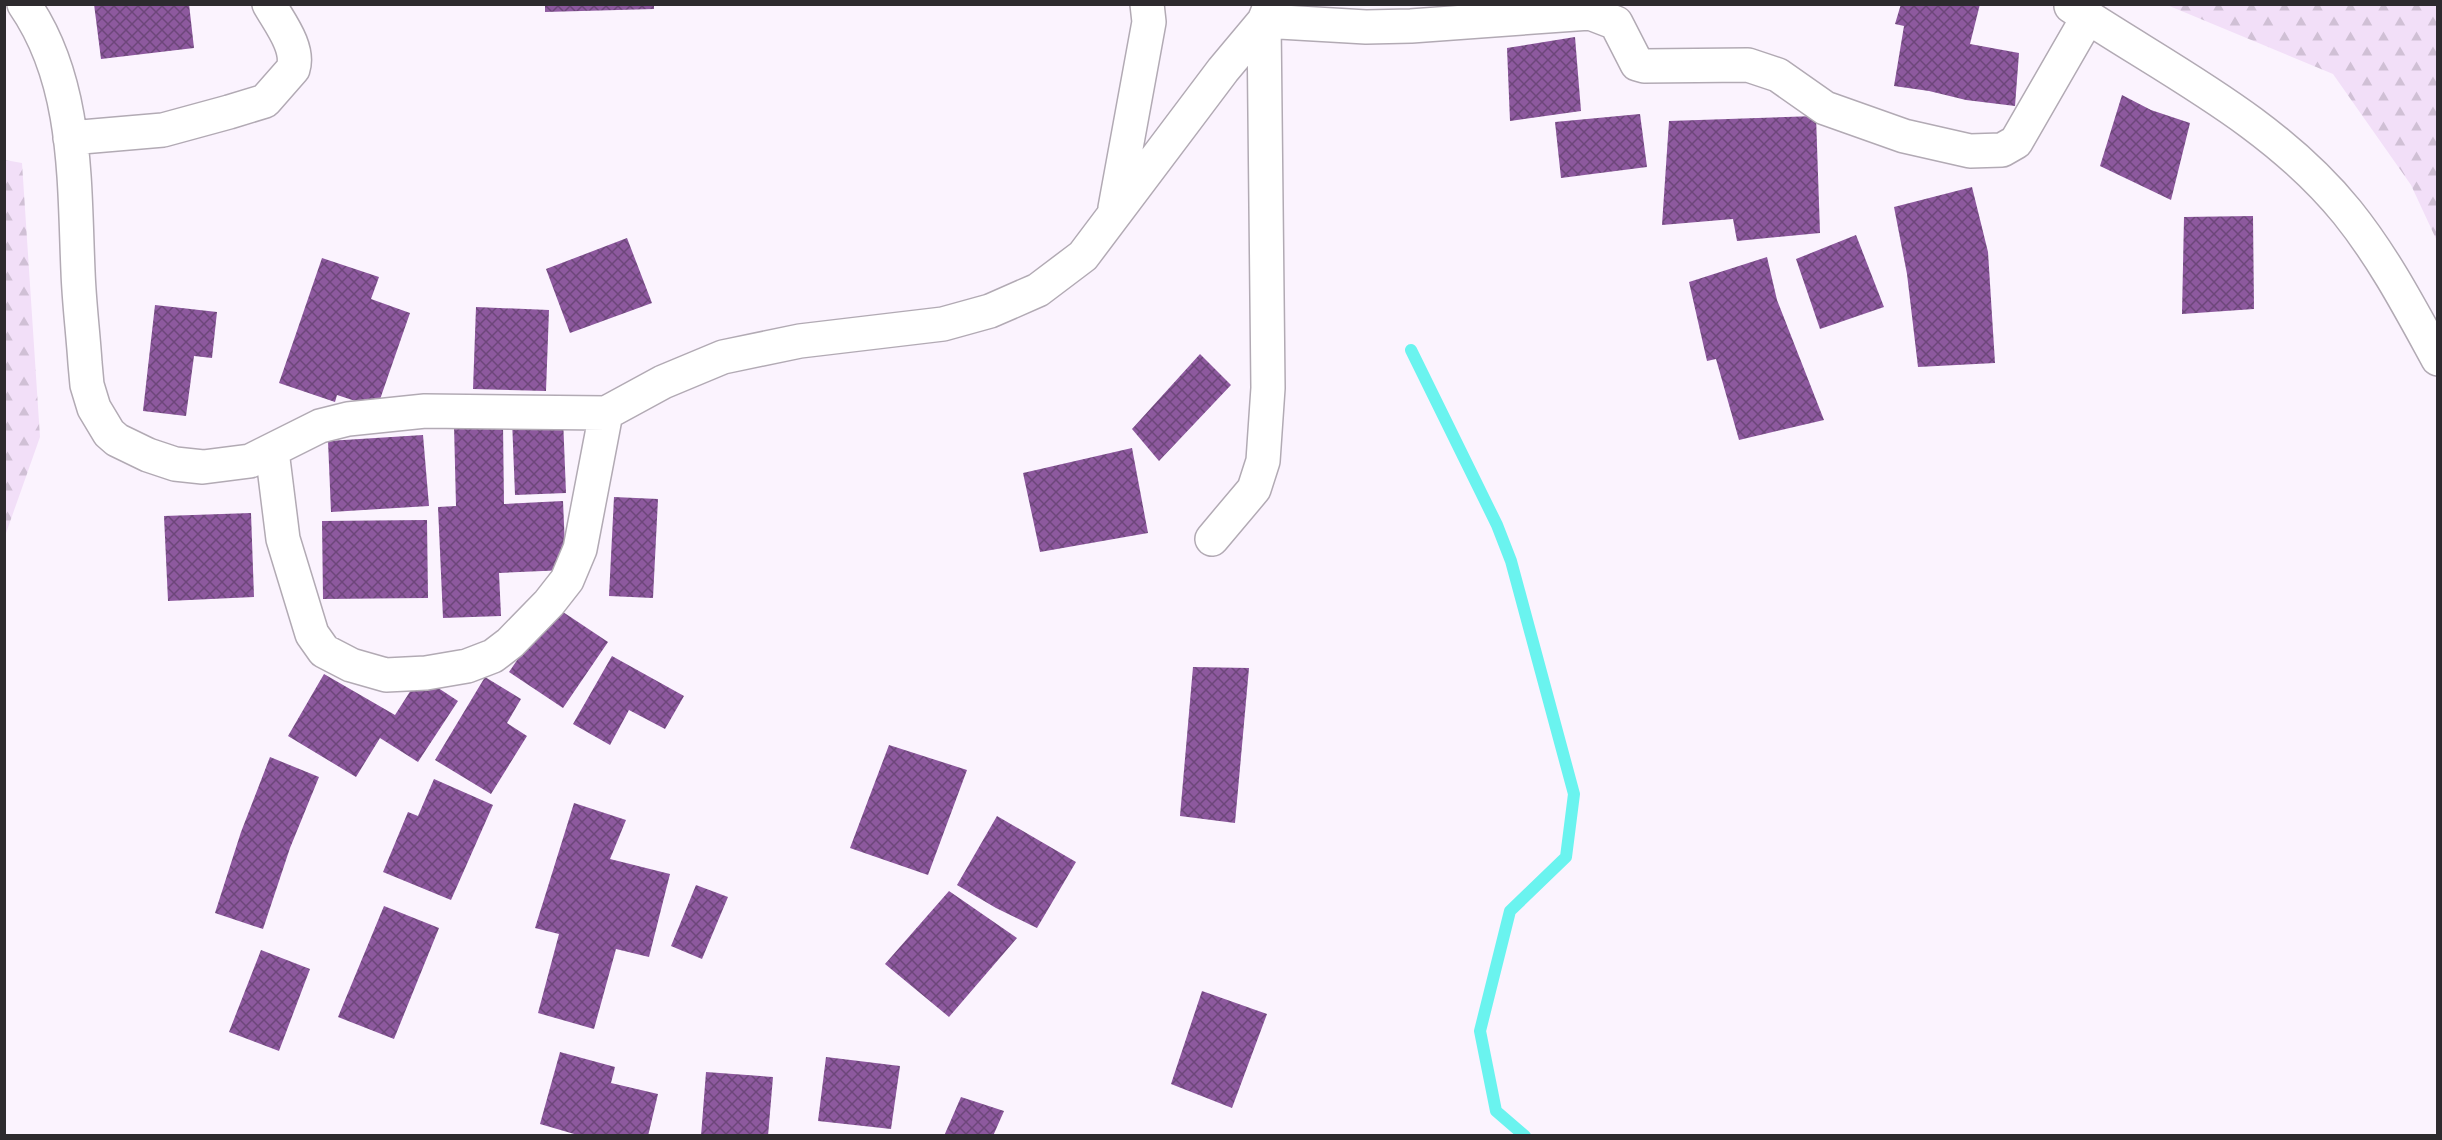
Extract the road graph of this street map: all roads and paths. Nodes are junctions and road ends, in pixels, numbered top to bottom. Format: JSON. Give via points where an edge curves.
{"nodes":[{"id":1,"x":24,"y":4,"type":"edge"},
{"id":2,"x":269,"y":4,"type":"edge"},
{"id":3,"x":1147,"y":4,"type":"edge"},
{"id":4,"x":2079,"y":11,"type":"edge"},
{"id":5,"x":1268,"y":13,"type":"edge"},
{"id":6,"x":70,"y":138,"type":"junction"},
{"id":7,"x":1114,"y":215,"type":"junction"},
{"id":8,"x":2438,"y":359,"type":"edge"},
{"id":9,"x":606,"y":413,"type":"junction"},
{"id":10,"x":272,"y":452,"type":"junction"},
{"id":11,"x":1212,"y":539,"type":"dead end"}],
"edges":[{"from":1,"to":6,"type":"street","via":[[59,77]]},
{"from":2,"to":6,"type":"street","via":[[295,63],[265,101],[163,130]]},
{"from":3,"to":7,"type":"street","via":[[1149,22]]},
{"from":4,"to":5,"type":"street","via":[[2046,94],[2016,142],[1991,151],[1945,147],[1871,126],[1825,108],[1778,75],[1748,65],[1637,64],[1616,23],[1590,14],[1366,27]]},
{"from":4,"to":8,"type":"street","via":[[2195,82],[2304,167],[2346,211],[2378,253]]},
{"from":5,"to":7,"type":"street"},
{"from":5,"to":11,"type":"street","via":[[1268,387],[1263,461],[1254,489]]},
{"from":6,"to":10,"type":"street","via":[[87,385],[94,408],[109,433],[148,455],[175,464],[203,467],[250,461]]},
{"from":7,"to":9,"type":"street","via":[[1083,256],[1038,290],[990,311],[943,324],[800,341],[723,357],[663,381]]},
{"from":9,"to":10,"type":"street","via":[[425,411],[348,419],[320,426]]},
{"from":9,"to":10,"type":"street","via":[[580,549],[567,580],[518,635],[493,656],[467,666],[426,673],[386,675],[351,665],[324,651],[312,634],[284,538]]}]}
